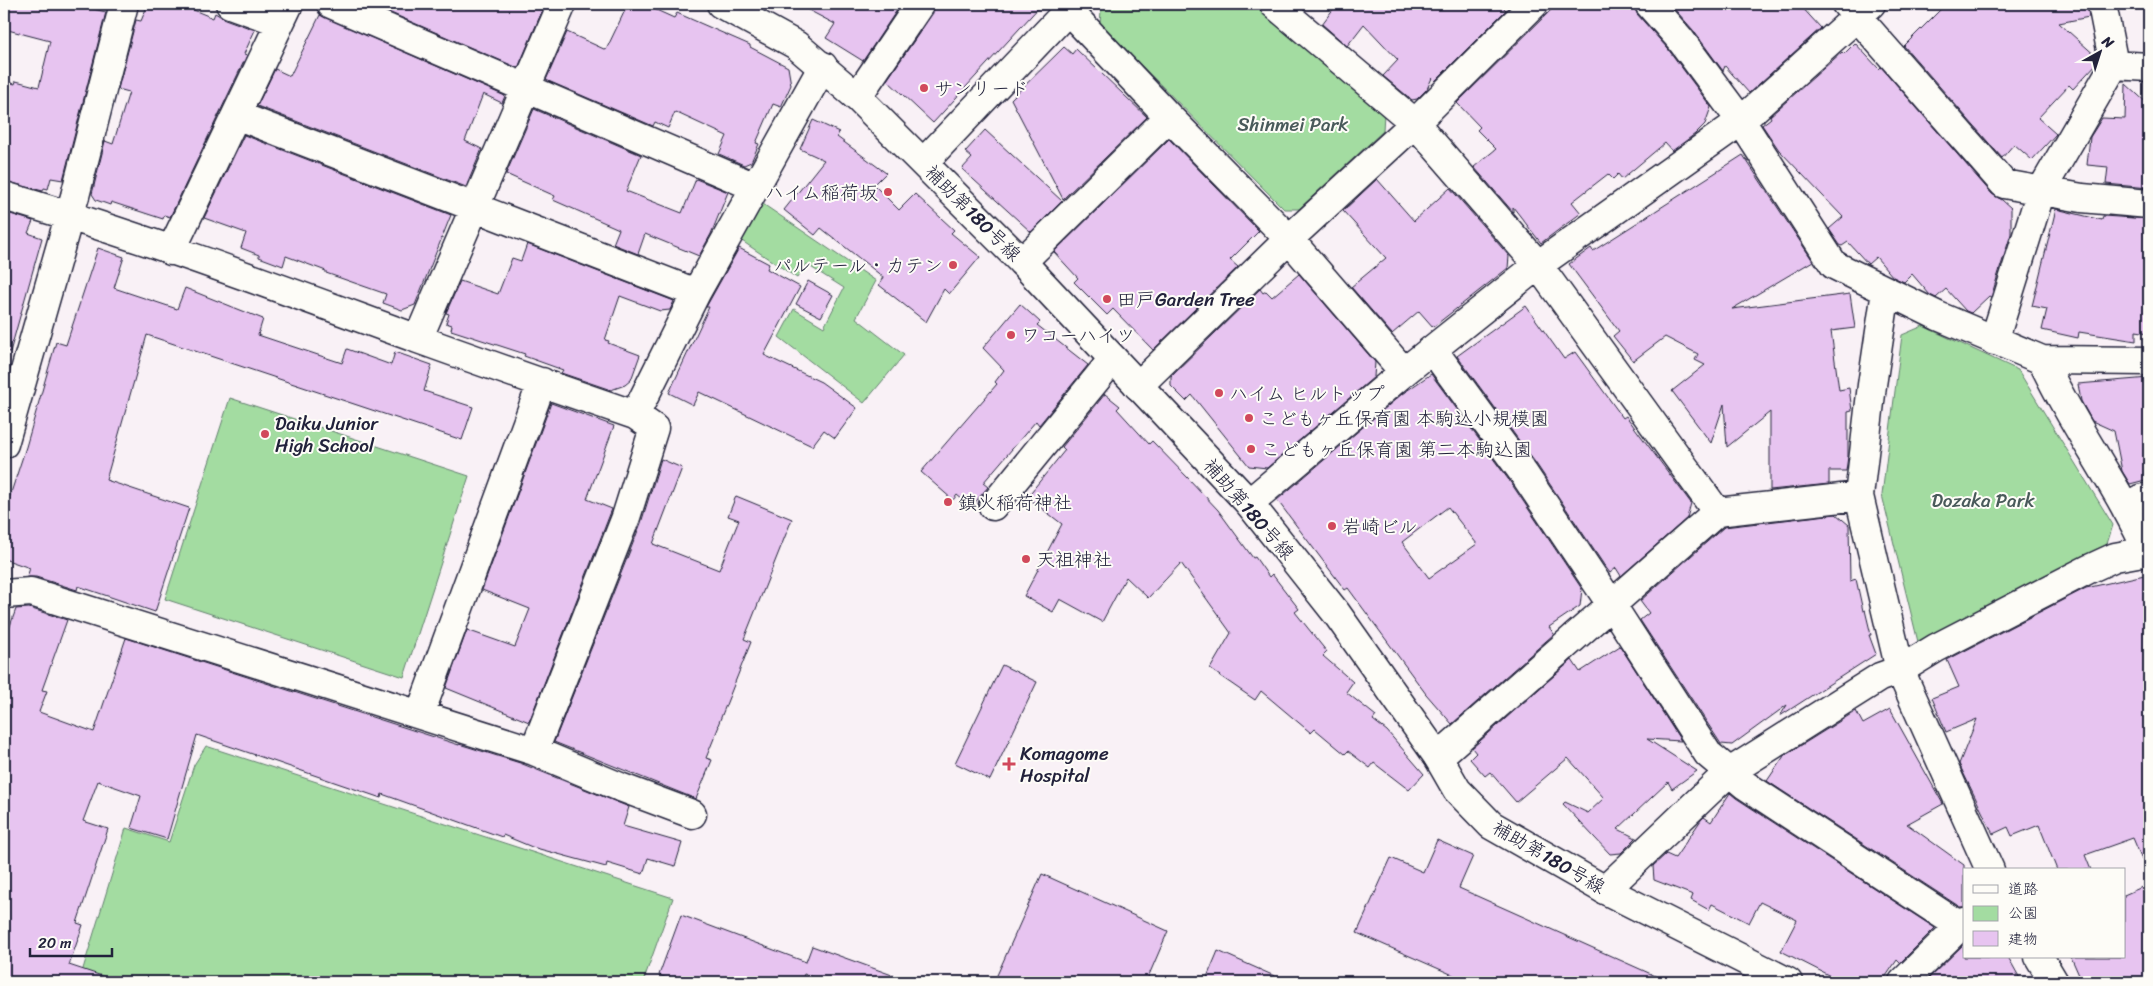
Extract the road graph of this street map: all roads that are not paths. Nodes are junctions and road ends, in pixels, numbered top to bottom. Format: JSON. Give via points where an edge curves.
{"nodes":[{"id":1,"x":124,"y":4,"type":"edge"},
{"id":2,"x":230,"y":4,"type":"edge"},
{"id":3,"x":331,"y":4,"type":"edge"},
{"id":4,"x":562,"y":4,"type":"edge"},
{"id":5,"x":721,"y":4,"type":"edge"},
{"id":6,"x":920,"y":4,"type":"edge"},
{"id":7,"x":1274,"y":4,"type":"edge"},
{"id":8,"x":1534,"y":4,"type":"edge"},
{"id":9,"x":1649,"y":4,"type":"edge"},
{"id":10,"x":2102,"y":4,"type":"edge"},
{"id":11,"x":1071,"y":7,"type":"edge"},
{"id":12,"x":1858,"y":8,"type":"edge"},
{"id":13,"x":285,"y":13,"type":"edge"},
{"id":14,"x":764,"y":13,"type":"edge"},
{"id":15,"x":2114,"y":65,"type":"junction"},
{"id":16,"x":823,"y":66,"type":"junction"},
{"id":17,"x":2149,"y":67,"type":"edge"},
{"id":18,"x":524,"y":88,"type":"junction"},
{"id":19,"x":857,"y":97,"type":"junction"},
{"id":20,"x":236,"y":115,"type":"junction"},
{"id":21,"x":1169,"y":117,"type":"junction"},
{"id":22,"x":1741,"y":121,"type":"junction"},
{"id":23,"x":1415,"y":123,"type":"junction"},
{"id":24,"x":923,"y":163,"type":"junction"},
{"id":25,"x":755,"y":187,"type":"junction"},
{"id":26,"x":2040,"y":191,"type":"junction"},
{"id":27,"x":4,"y":196,"type":"edge"},
{"id":28,"x":2149,"y":204,"type":"edge"},
{"id":29,"x":474,"y":207,"type":"junction"},
{"id":30,"x":69,"y":216,"type":"junction"},
{"id":31,"x":1289,"y":239,"type":"junction"},
{"id":32,"x":171,"y":251,"type":"junction"},
{"id":33,"x":1022,"y":262,"type":"junction"},
{"id":34,"x":1538,"y":264,"type":"junction"},
{"id":35,"x":1886,"y":292,"type":"junction"},
{"id":36,"x":696,"y":293,"type":"junction"},
{"id":37,"x":418,"y":339,"type":"junction"},
{"id":38,"x":1994,"y":341,"type":"junction"},
{"id":39,"x":1433,"y":350,"type":"junction"},
{"id":40,"x":1113,"y":359,"type":"junction"},
{"id":41,"x":2042,"y":360,"type":"junction"},
{"id":42,"x":2149,"y":361,"type":"edge"},
{"id":43,"x":1404,"y":372,"type":"junction"},
{"id":44,"x":542,"y":382,"type":"junction"},
{"id":45,"x":1138,"y":386,"type":"junction"},
{"id":46,"x":635,"y":415,"type":"junction"},
{"id":47,"x":4,"y":444,"type":"edge"},
{"id":48,"x":1860,"y":496,"type":"junction"},
{"id":49,"x":1248,"y":503,"type":"junction"},
{"id":50,"x":2138,"y":503,"type":"edge"},
{"id":51,"x":993,"y":506,"type":"dead end"},
{"id":52,"x":1717,"y":512,"type":"junction"},
{"id":53,"x":2149,"y":552,"type":"edge"},
{"id":54,"x":4,"y":594,"type":"edge"},
{"id":55,"x":1611,"y":604,"type":"junction"},
{"id":56,"x":1900,"y":670,"type":"junction"},
{"id":57,"x":420,"y":714,"type":"junction"},
{"id":58,"x":534,"y":750,"type":"junction"},
{"id":59,"x":1438,"y":757,"type":"junction"},
{"id":60,"x":1728,"y":773,"type":"junction"},
{"id":61,"x":692,"y":814,"type":"dead end"},
{"id":62,"x":1989,"y":868,"type":"edge"},
{"id":63,"x":1605,"y":890,"type":"junction"},
{"id":64,"x":1962,"y":924,"type":"edge"},
{"id":65,"x":2040,"y":958,"type":"edge"},
{"id":66,"x":1788,"y":982,"type":"edge"},
{"id":67,"x":1904,"y":982,"type":"edge"},
{"id":68,"x":2054,"y":982,"type":"edge"}],
"edges":[{"from":1,"to":30,"type":"street"},
{"from":2,"to":13,"type":"street"},
{"from":3,"to":18,"type":"street"},
{"from":4,"to":18,"type":"street"},
{"from":5,"to":14,"type":"street","name":"補助第180号線"},
{"from":6,"to":19,"type":"street"},
{"from":7,"to":23,"type":"street"},
{"from":8,"to":23,"type":"street"},
{"from":9,"to":22,"type":"street","via":[[1680,39]]},
{"from":10,"to":15,"type":"street"},
{"from":11,"to":21,"type":"street"},
{"from":11,"to":24,"type":"street"},
{"from":12,"to":22,"type":"street"},
{"from":12,"to":26,"type":"street","via":[[2004,184]]},
{"from":13,"to":20,"type":"street"},
{"from":14,"to":16,"type":"street","name":"補助第180号線"},
{"from":15,"to":17,"type":"street"},
{"from":15,"to":26,"type":"street"},
{"from":16,"to":19,"type":"street","name":"補助第180号線"},
{"from":16,"to":25,"type":"street"},
{"from":18,"to":25,"type":"street"},
{"from":18,"to":29,"type":"street"},
{"from":19,"to":24,"type":"street","name":"補助第180号線"},
{"from":20,"to":29,"type":"street"},
{"from":20,"to":32,"type":"street"},
{"from":21,"to":31,"type":"street"},
{"from":21,"to":33,"type":"street"},
{"from":22,"to":34,"type":"street"},
{"from":22,"to":35,"type":"street","via":[[1834,265]]},
{"from":23,"to":31,"type":"street"},
{"from":23,"to":34,"type":"street"},
{"from":24,"to":33,"type":"street","name":"補助第180号線"},
{"from":25,"to":36,"type":"street"},
{"from":26,"to":28,"type":"street"},
{"from":26,"to":38,"type":"street"},
{"from":27,"to":30,"type":"street"},
{"from":29,"to":36,"type":"street"},
{"from":29,"to":37,"type":"street"},
{"from":30,"to":32,"type":"street"},
{"from":30,"to":47,"type":"street"},
{"from":31,"to":43,"type":"street"},
{"from":31,"to":45,"type":"street"},
{"from":32,"to":37,"type":"street","via":[[309,297]]},
{"from":33,"to":40,"type":"street","name":"補助第180号線"},
{"from":34,"to":39,"type":"street"},
{"from":34,"to":52,"type":"street"},
{"from":35,"to":38,"type":"street"},
{"from":35,"to":48,"type":"street"},
{"from":36,"to":46,"type":"street"},
{"from":37,"to":44,"type":"street"},
{"from":38,"to":41,"type":"street"},
{"from":39,"to":43,"type":"street"},
{"from":39,"to":55,"type":"street","via":[[1524,474]]},
{"from":40,"to":45,"type":"street","name":"補助第180号線"},
{"from":40,"to":51,"type":"street"},
{"from":41,"to":42,"type":"street"},
{"from":41,"to":50,"type":"street","via":[[2059,395]]},
{"from":43,"to":49,"type":"street"},
{"from":44,"to":46,"type":"street"},
{"from":44,"to":57,"type":"street"},
{"from":45,"to":49,"type":"street","name":"補助第180号線"},
{"from":46,"to":58,"type":"street","via":[[654,428],[626,517]]},
{"from":48,"to":52,"type":"street"},
{"from":48,"to":56,"type":"street"},
{"from":49,"to":59,"type":"street","name":"補助第180号線","via":[[1337,614]]},
{"from":50,"to":53,"type":"street"},
{"from":52,"to":55,"type":"street"},
{"from":53,"to":56,"type":"street","via":[[2115,557],[2088,569]]},
{"from":54,"to":57,"type":"street","via":[[31,592]]},
{"from":55,"to":59,"type":"street"},
{"from":55,"to":60,"type":"street","via":[[1708,754]]},
{"from":56,"to":60,"type":"street","via":[[1880,677]]},
{"from":56,"to":62,"type":"street"},
{"from":57,"to":58,"type":"street"},
{"from":58,"to":61,"type":"street","via":[[620,788]]},
{"from":59,"to":63,"type":"street","name":"補助第180号線","via":[[1457,790],[1490,825]]},
{"from":60,"to":63,"type":"street"},
{"from":60,"to":64,"type":"street"},
{"from":63,"to":66,"type":"street","name":"補助第180号線"},
{"from":64,"to":67,"type":"street"},
{"from":65,"to":68,"type":"street"}]}
